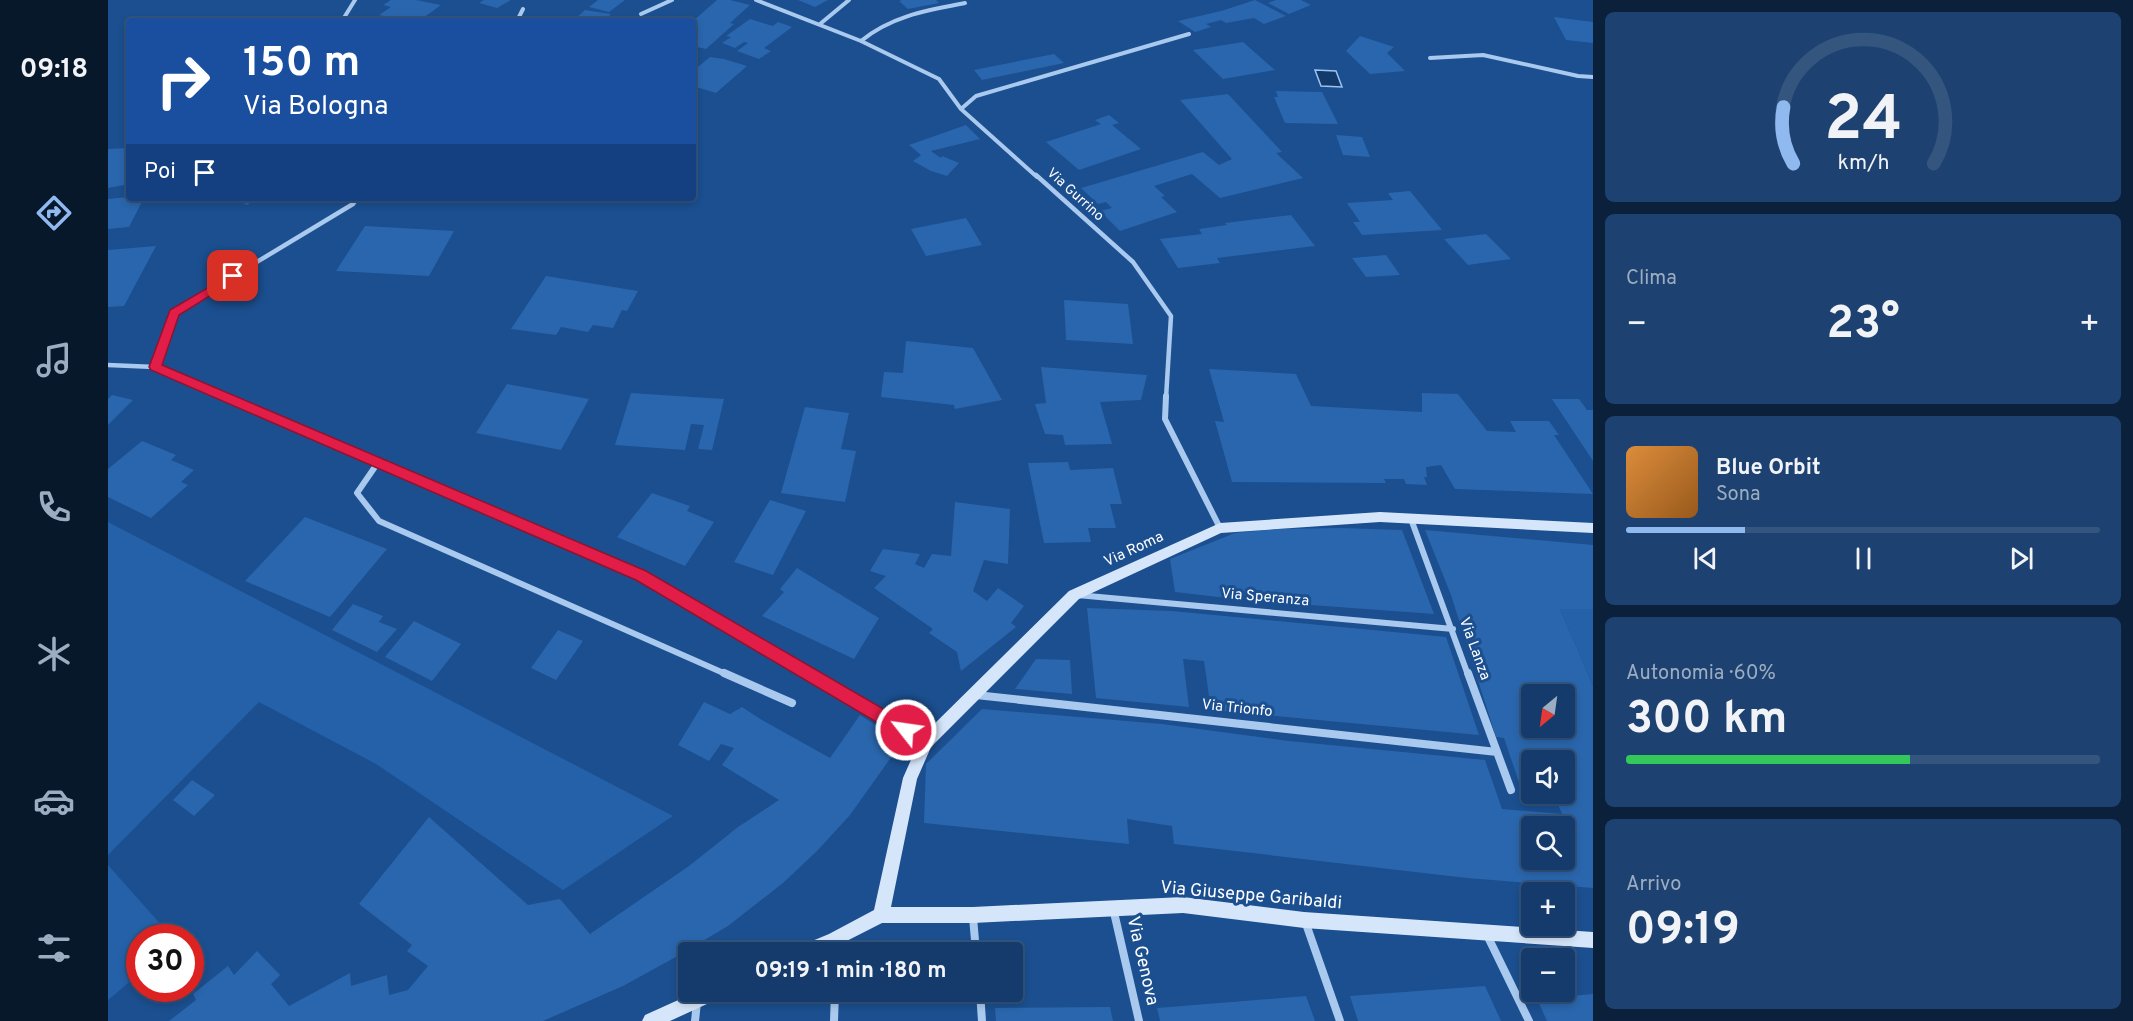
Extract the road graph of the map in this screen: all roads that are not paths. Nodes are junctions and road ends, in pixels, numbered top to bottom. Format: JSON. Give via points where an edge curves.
{"nodes":[{"id":1,"x":355,"y":0,"type":"edge"},
{"id":2,"x":672,"y":0,"type":"edge"},
{"id":3,"x":756,"y":0,"type":"edge"},
{"id":4,"x":849,"y":0,"type":"edge"},
{"id":5,"x":965,"y":3,"type":"dead end"},
{"id":6,"x":524,"y":9,"type":"dead end"},
{"id":7,"x":641,"y":14,"type":"dead end"},
{"id":8,"x":344,"y":18,"type":"edge"},
{"id":9,"x":519,"y":18,"type":"edge"},
{"id":10,"x":820,"y":24,"type":"junction"},
{"id":11,"x":1189,"y":34,"type":"dead end"},
{"id":12,"x":861,"y":41,"type":"junction"},
{"id":13,"x":1430,"y":58,"type":"dead end"},
{"id":14,"x":1593,"y":77,"type":"edge"},
{"id":15,"x":961,"y":109,"type":"junction"},
{"id":16,"x":355,"y":201,"type":"edge"},
{"id":17,"x":108,"y":365,"type":"edge"},
{"id":18,"x":155,"y":367,"type":"junction"},
{"id":19,"x":379,"y":461,"type":"junction"},
{"id":20,"x":1411,"y":518,"type":"junction"},
{"id":21,"x":1220,"y":528,"type":"junction"},
{"id":22,"x":1593,"y":528,"type":"edge"},
{"id":23,"x":1074,"y":595,"type":"junction"},
{"id":24,"x":1453,"y":629,"type":"junction"},
{"id":25,"x":974,"y":695,"type":"junction"},
{"id":26,"x":792,"y":703,"type":"dead end"},
{"id":27,"x":926,"y":742,"type":"junction"},
{"id":28,"x":1497,"y":752,"type":"junction"},
{"id":29,"x":1510,"y":790,"type":"dead end"},
{"id":30,"x":1113,"y":908,"type":"junction"},
{"id":31,"x":881,"y":915,"type":"junction"},
{"id":32,"x":973,"y":915,"type":"junction"},
{"id":33,"x":1304,"y":920,"type":"junction"},
{"id":34,"x":1485,"y":932,"type":"junction"},
{"id":35,"x":1593,"y":940,"type":"edge"},
{"id":36,"x":841,"y":942,"type":"edge"},
{"id":37,"x":975,"y":942,"type":"edge"},
{"id":38,"x":691,"y":1002,"type":"edge"},
{"id":39,"x":697,"y":1002,"type":"edge"},
{"id":40,"x":835,"y":1002,"type":"edge"},
{"id":41,"x":981,"y":1002,"type":"edge"},
{"id":42,"x":651,"y":1021,"type":"edge"},
{"id":43,"x":695,"y":1021,"type":"edge"},
{"id":44,"x":834,"y":1021,"type":"edge"},
{"id":45,"x":982,"y":1021,"type":"edge"},
{"id":46,"x":1139,"y":1021,"type":"edge"},
{"id":47,"x":1340,"y":1021,"type":"edge"},
{"id":48,"x":1528,"y":1021,"type":"edge"}],
"edges":[{"from":1,"to":8,"type":"street"},
{"from":2,"to":7,"type":"street"},
{"from":3,"to":10,"type":"street","name":"Via Gurrino"},
{"from":4,"to":10,"type":"street"},
{"from":5,"to":12,"type":"street","via":[[914,14],[872,29]]},
{"from":6,"to":9,"type":"street"},
{"from":10,"to":12,"type":"street","name":"Via Gurrino"},
{"from":11,"to":15,"type":"street","via":[[976,96]]},
{"from":12,"to":15,"type":"street","name":"Via Gurrino","via":[[939,79]]},
{"from":13,"to":14,"type":"street","via":[[1483,55]]},
{"from":15,"to":21,"type":"street","name":"Via Gurrino","via":[[1133,262],[1171,316],[1165,419]]},
{"from":16,"to":18,"type":"street","via":[[174,312]]},
{"from":17,"to":18,"type":"street"},
{"from":18,"to":19,"type":"street"},
{"from":19,"to":26,"type":"street","via":[[357,493],[379,521]]},
{"from":19,"to":27,"type":"street","via":[[641,575]]},
{"from":20,"to":21,"type":"street","name":"Via Roma"},
{"from":20,"to":22,"type":"street","name":"Via Roma"},
{"from":20,"to":24,"type":"street","name":"Via Lanza"},
{"from":21,"to":23,"type":"street","name":"Via Roma"},
{"from":23,"to":24,"type":"street","name":"Via Speranza"},
{"from":23,"to":25,"type":"street","name":"Via Roma"},
{"from":24,"to":28,"type":"street","name":"Via Lanza"},
{"from":25,"to":27,"type":"street","name":"Via Roma"},
{"from":25,"to":28,"type":"street","name":"Via Trionfo"},
{"from":27,"to":31,"type":"street","name":"Via Roma","via":[[910,778]]},
{"from":28,"to":29,"type":"street","name":"Via Lanza"},
{"from":30,"to":32,"type":"street","name":"Via Giuseppe Garibaldi"},
{"from":30,"to":33,"type":"street","name":"Via Giuseppe Garibaldi","via":[[1183,905]]},
{"from":30,"to":46,"type":"street","name":"Via Genova"},
{"from":31,"to":32,"type":"street","name":"Via Giuseppe Garibaldi"},
{"from":31,"to":36,"type":"street","name":"Via Giuseppe Garibaldi"},
{"from":32,"to":37,"type":"street"},
{"from":33,"to":34,"type":"street","name":"Via Giuseppe Garibaldi"},
{"from":33,"to":47,"type":"street"},
{"from":34,"to":35,"type":"street","name":"Via Giuseppe Garibaldi"},
{"from":34,"to":48,"type":"street"},
{"from":38,"to":42,"type":"street"},
{"from":39,"to":43,"type":"street"},
{"from":40,"to":44,"type":"street"},
{"from":41,"to":45,"type":"street"}]}
